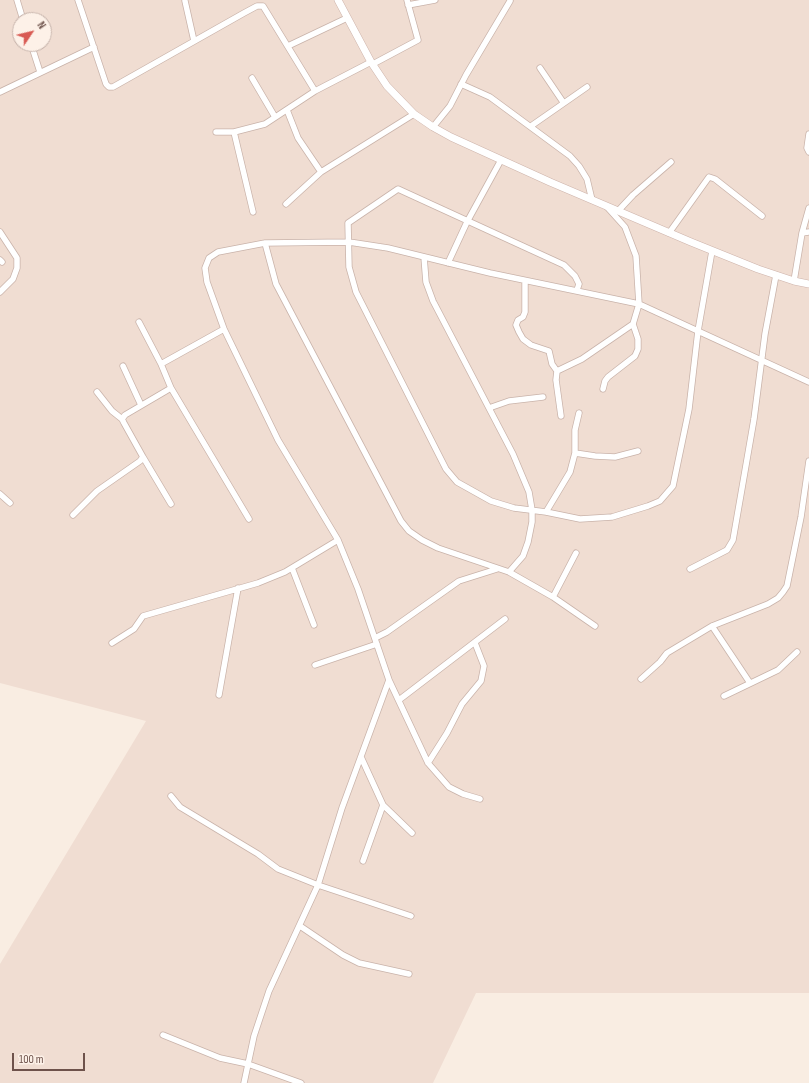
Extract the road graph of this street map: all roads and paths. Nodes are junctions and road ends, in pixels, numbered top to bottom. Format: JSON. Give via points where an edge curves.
{"nodes":[{"id":1,"x":16,"y":0,"type":"edge"},
{"id":2,"x":78,"y":0,"type":"edge"},
{"id":3,"x":260,"y":0,"type":"edge"},
{"id":4,"x":338,"y":0,"type":"edge"},
{"id":5,"x":435,"y":0,"type":"edge"},
{"id":6,"x":510,"y":1,"type":"edge"},
{"id":7,"x":185,"y":2,"type":"dead end"},
{"id":8,"x":407,"y":2,"type":"edge"},
{"id":9,"x":263,"y":6,"type":"junction"},
{"id":10,"x":20,"y":12,"type":"edge"},
{"id":11,"x":347,"y":18,"type":"junction"},
{"id":12,"x":194,"y":41,"type":"junction"},
{"id":13,"x":288,"y":46,"type":"junction"},
{"id":14,"x":94,"y":47,"type":"junction"},
{"id":15,"x":34,"y":52,"type":"edge"},
{"id":16,"x":372,"y":63,"type":"junction"},
{"id":17,"x":540,"y":68,"type":"dead end"},
{"id":18,"x":40,"y":72,"type":"junction"},
{"id":19,"x":252,"y":78,"type":"dead end"},
{"id":20,"x":461,"y":84,"type":"junction"},
{"id":21,"x":588,"y":87,"type":"dead end"},
{"id":22,"x":315,"y":91,"type":"junction"},
{"id":23,"x":0,"y":92,"type":"edge"},
{"id":24,"x":563,"y":102,"type":"junction"},
{"id":25,"x":288,"y":110,"type":"junction"},
{"id":26,"x":414,"y":114,"type":"junction"},
{"id":27,"x":275,"y":117,"type":"junction"},
{"id":28,"x":531,"y":126,"type":"junction"},
{"id":29,"x":433,"y":127,"type":"junction"},
{"id":30,"x":216,"y":132,"type":"dead end"},
{"id":31,"x":234,"y":132,"type":"junction"},
{"id":32,"x":809,"y":134,"type":"edge"},
{"id":33,"x":809,"y":152,"type":"edge"},
{"id":34,"x":500,"y":160,"type":"junction"},
{"id":35,"x":671,"y":162,"type":"dead end"},
{"id":36,"x":321,"y":172,"type":"junction"},
{"id":37,"x":592,"y":200,"type":"junction"},
{"id":38,"x":286,"y":204,"type":"dead end"},
{"id":39,"x":607,"y":207,"type":"junction"},
{"id":40,"x":809,"y":208,"type":"edge"},
{"id":41,"x":618,"y":211,"type":"junction"},
{"id":42,"x":253,"y":212,"type":"dead end"},
{"id":43,"x":630,"y":216,"type":"junction"},
{"id":44,"x":762,"y":216,"type":"dead end"},
{"id":45,"x":466,"y":222,"type":"junction"},
{"id":46,"x":625,"y":227,"type":"junction"},
{"id":47,"x":0,"y":232,"type":"edge"},
{"id":48,"x":809,"y":232,"type":"edge"},
{"id":49,"x":670,"y":233,"type":"junction"},
{"id":50,"x":802,"y":233,"type":"junction"},
{"id":51,"x":349,"y":242,"type":"junction"},
{"id":52,"x":265,"y":243,"type":"junction"},
{"id":53,"x":712,"y":250,"type":"junction"},
{"id":54,"x":424,"y":257,"type":"junction"},
{"id":55,"x":448,"y":263,"type":"junction"},
{"id":56,"x":776,"y":275,"type":"junction"},
{"id":57,"x":525,"y":280,"type":"junction"},
{"id":58,"x":794,"y":281,"type":"junction"},
{"id":59,"x":809,"y":284,"type":"edge"},
{"id":60,"x":577,"y":290,"type":"junction"},
{"id":61,"x":0,"y":292,"type":"edge"},
{"id":62,"x":639,"y":304,"type":"junction"},
{"id":63,"x":139,"y":322,"type":"dead end"},
{"id":64,"x":633,"y":324,"type":"junction"},
{"id":65,"x":224,"y":329,"type":"junction"},
{"id":66,"x":698,"y":331,"type":"junction"},
{"id":67,"x":761,"y":360,"type":"junction"},
{"id":68,"x":161,"y":364,"type":"junction"},
{"id":69,"x":123,"y":366,"type":"dead end"},
{"id":70,"x":557,"y":371,"type":"junction"},
{"id":71,"x":809,"y":382,"type":"edge"},
{"id":72,"x":171,"y":388,"type":"junction"},
{"id":73,"x":604,"y":389,"type":"dead end"},
{"id":74,"x":97,"y":392,"type":"dead end"},
{"id":75,"x":543,"y":397,"type":"dead end"},
{"id":76,"x":142,"y":405,"type":"junction"},
{"id":77,"x":489,"y":408,"type":"junction"},
{"id":78,"x":579,"y":413,"type":"dead end"},
{"id":79,"x":561,"y":416,"type":"dead end"},
{"id":80,"x":122,"y":419,"type":"junction"},
{"id":81,"x":638,"y":451,"type":"dead end"},
{"id":82,"x":575,"y":453,"type":"junction"},
{"id":83,"x":143,"y":457,"type":"junction"},
{"id":84,"x":809,"y":461,"type":"edge"},
{"id":85,"x":0,"y":494,"type":"edge"},
{"id":86,"x":10,"y":503,"type":"dead end"},
{"id":87,"x":171,"y":504,"type":"dead end"},
{"id":88,"x":532,"y":510,"type":"junction"},
{"id":89,"x":546,"y":512,"type":"junction"},
{"id":90,"x":73,"y":515,"type":"dead end"},
{"id":91,"x":249,"y":519,"type":"dead end"},
{"id":92,"x":338,"y":540,"type":"junction"},
{"id":93,"x":576,"y":553,"type":"dead end"},
{"id":94,"x":292,"y":568,"type":"junction"},
{"id":95,"x":497,"y":569,"type":"junction"},
{"id":96,"x":690,"y":569,"type":"dead end"},
{"id":97,"x":509,"y":572,"type":"junction"},
{"id":98,"x":238,"y":588,"type":"junction"},
{"id":99,"x":553,"y":597,"type":"junction"},
{"id":100,"x":505,"y":619,"type":"dead end"},
{"id":101,"x":314,"y":625,"type":"dead end"},
{"id":102,"x":595,"y":626,"type":"dead end"},
{"id":103,"x":712,"y":626,"type":"junction"},
{"id":104,"x":376,"y":641,"type":"junction"},
{"id":105,"x":112,"y":643,"type":"dead end"},
{"id":106,"x":475,"y":643,"type":"junction"},
{"id":107,"x":798,"y":652,"type":"dead end"},
{"id":108,"x":315,"y":665,"type":"dead end"},
{"id":109,"x":641,"y":679,"type":"dead end"},
{"id":110,"x":389,"y":680,"type":"junction"},
{"id":111,"x":750,"y":684,"type":"junction"},
{"id":112,"x":220,"y":695,"type":"dead end"},
{"id":113,"x":724,"y":696,"type":"dead end"},
{"id":114,"x":398,"y":700,"type":"junction"},
{"id":115,"x":361,"y":757,"type":"junction"},
{"id":116,"x":428,"y":763,"type":"junction"},
{"id":117,"x":170,"y":796,"type":"dead end"},
{"id":118,"x":480,"y":798,"type":"dead end"},
{"id":119,"x":383,"y":805,"type":"junction"},
{"id":120,"x":412,"y":833,"type":"dead end"},
{"id":121,"x":364,"y":862,"type":"dead end"},
{"id":122,"x":318,"y":886,"type":"junction"},
{"id":123,"x":411,"y":916,"type":"dead end"},
{"id":124,"x":300,"y":926,"type":"junction"},
{"id":125,"x":409,"y":974,"type":"dead end"},
{"id":126,"x":163,"y":1035,"type":"dead end"},
{"id":127,"x":248,"y":1064,"type":"junction"},
{"id":128,"x":244,"y":1083,"type":"edge"},
{"id":129,"x":301,"y":1083,"type":"edge"}],
"edges":[{"from":1,"to":10,"type":"street"},
{"from":2,"to":14,"type":"street"},
{"from":3,"to":9,"type":"street"},
{"from":4,"to":11,"type":"street"},
{"from":5,"to":8,"type":"street"},
{"from":6,"to":20,"type":"street"},
{"from":7,"to":12,"type":"street"},
{"from":8,"to":16,"type":"street","via":[[418,40]]},
{"from":9,"to":12,"type":"street","via":[[257,6]]},
{"from":9,"to":13,"type":"street"},
{"from":11,"to":13,"type":"street"},
{"from":11,"to":16,"type":"street"},
{"from":12,"to":14,"type":"street","via":[[113,87],[106,84]]},
{"from":13,"to":22,"type":"street"},
{"from":14,"to":18,"type":"street"},
{"from":15,"to":18,"type":"street"},
{"from":16,"to":22,"type":"street"},
{"from":16,"to":26,"type":"street","via":[[387,86]]},
{"from":17,"to":24,"type":"street"},
{"from":18,"to":23,"type":"street"},
{"from":19,"to":27,"type":"street"},
{"from":20,"to":28,"type":"street","via":[[490,97]]},
{"from":20,"to":29,"type":"street","via":[[450,106]]},
{"from":21,"to":24,"type":"street"},
{"from":22,"to":25,"type":"street"},
{"from":24,"to":28,"type":"street"},
{"from":25,"to":27,"type":"street"},
{"from":25,"to":36,"type":"street","via":[[298,138]]},
{"from":26,"to":29,"type":"street"},
{"from":26,"to":36,"type":"street"},
{"from":27,"to":31,"type":"street","via":[[265,124]]},
{"from":28,"to":37,"type":"street","via":[[579,166],[587,179]]},
{"from":29,"to":34,"type":"street"},
{"from":30,"to":31,"type":"street"},
{"from":31,"to":42,"type":"street"},
{"from":32,"to":33,"type":"street"},
{"from":34,"to":37,"type":"street"},
{"from":34,"to":45,"type":"street"},
{"from":35,"to":41,"type":"street"},
{"from":36,"to":38,"type":"street"},
{"from":37,"to":39,"type":"street"},
{"from":39,"to":41,"type":"street"},
{"from":39,"to":46,"type":"street"},
{"from":40,"to":50,"type":"street"},
{"from":41,"to":43,"type":"street"},
{"from":43,"to":46,"type":"street"},
{"from":43,"to":49,"type":"street"},
{"from":44,"to":49,"type":"street","via":[[709,177]]},
{"from":45,"to":51,"type":"street","via":[[398,189],[348,223]]},
{"from":45,"to":55,"type":"street"},
{"from":45,"to":60,"type":"street","via":[[564,265],[575,276],[579,284]]},
{"from":46,"to":62,"type":"street","via":[[636,256]]},
{"from":47,"to":61,"type":"street","via":[[17,258],[13,279]]},
{"from":48,"to":50,"type":"street"},
{"from":49,"to":53,"type":"street"},
{"from":50,"to":58,"type":"street"},
{"from":51,"to":52,"type":"street"},
{"from":51,"to":54,"type":"street"},
{"from":51,"to":88,"type":"street","via":[[349,267],[356,292],[446,468],[457,482],[479,495],[514,508]]},
{"from":52,"to":65,"type":"street","via":[[218,252],[209,258],[205,268],[207,282]]},
{"from":52,"to":95,"type":"street","via":[[276,284],[409,531],[438,548]]},
{"from":53,"to":56,"type":"street"},
{"from":53,"to":66,"type":"street"},
{"from":54,"to":55,"type":"street"},
{"from":54,"to":77,"type":"street","via":[[426,282],[433,301]]},
{"from":55,"to":57,"type":"street"},
{"from":56,"to":58,"type":"street"},
{"from":56,"to":67,"type":"street"},
{"from":57,"to":60,"type":"street"},
{"from":57,"to":70,"type":"street","via":[[525,312],[516,324],[523,339],[531,345],[549,351],[552,364]]},
{"from":58,"to":59,"type":"street"},
{"from":60,"to":62,"type":"street"},
{"from":62,"to":64,"type":"street"},
{"from":62,"to":66,"type":"street"},
{"from":63,"to":68,"type":"street"},
{"from":64,"to":70,"type":"street","via":[[582,359]]},
{"from":64,"to":73,"type":"street","via":[[638,339],[635,356],[608,377]]},
{"from":65,"to":68,"type":"street"},
{"from":65,"to":92,"type":"street","via":[[278,440]]},
{"from":66,"to":67,"type":"street"},
{"from":66,"to":89,"type":"street","via":[[689,409],[673,486],[667,494],[660,501],[612,517],[580,519]]},
{"from":67,"to":71,"type":"street"},
{"from":67,"to":96,"type":"street","via":[[754,419],[731,545],[727,550]]},
{"from":68,"to":72,"type":"street"},
{"from":69,"to":76,"type":"street"},
{"from":70,"to":79,"type":"street"},
{"from":72,"to":76,"type":"street"},
{"from":72,"to":91,"type":"street"},
{"from":74,"to":80,"type":"street"},
{"from":75,"to":77,"type":"street","via":[[509,401]]},
{"from":76,"to":80,"type":"street"},
{"from":77,"to":88,"type":"street","via":[[522,471]]},
{"from":78,"to":82,"type":"street","via":[[575,430]]},
{"from":80,"to":83,"type":"street"},
{"from":81,"to":82,"type":"street","via":[[615,457]]},
{"from":82,"to":89,"type":"street","via":[[570,472]]},
{"from":83,"to":87,"type":"street"},
{"from":83,"to":90,"type":"street","via":[[97,491]]},
{"from":84,"to":103,"type":"street","via":[[787,586],[778,598],[768,604]]},
{"from":85,"to":86,"type":"street"},
{"from":88,"to":89,"type":"street"},
{"from":88,"to":97,"type":"street","via":[[532,522],[523,556]]},
{"from":92,"to":94,"type":"street"},
{"from":92,"to":104,"type":"street"},
{"from":93,"to":99,"type":"street"},
{"from":94,"to":98,"type":"street","via":[[258,583]]},
{"from":94,"to":101,"type":"street"},
{"from":95,"to":97,"type":"street"},
{"from":95,"to":104,"type":"street","via":[[459,581]]},
{"from":97,"to":99,"type":"street"},
{"from":98,"to":105,"type":"street","via":[[143,616],[134,629]]},
{"from":98,"to":112,"type":"street"},
{"from":99,"to":102,"type":"street"},
{"from":100,"to":106,"type":"street"},
{"from":103,"to":109,"type":"street","via":[[667,653]]},
{"from":103,"to":111,"type":"street"},
{"from":104,"to":108,"type":"street"},
{"from":104,"to":110,"type":"street"},
{"from":106,"to":114,"type":"street"},
{"from":106,"to":116,"type":"street","via":[[484,666],[482,681],[462,704]]},
{"from":107,"to":111,"type":"street","via":[[781,667]]},
{"from":110,"to":114,"type":"street"},
{"from":110,"to":115,"type":"street"},
{"from":111,"to":113,"type":"street"},
{"from":114,"to":116,"type":"street"},
{"from":115,"to":119,"type":"street"},
{"from":115,"to":122,"type":"street"},
{"from":116,"to":118,"type":"street","via":[[449,787]]},
{"from":117,"to":122,"type":"street","via":[[180,807],[278,869]]},
{"from":119,"to":120,"type":"street"},
{"from":119,"to":121,"type":"street"},
{"from":122,"to":123,"type":"street"},
{"from":122,"to":124,"type":"street"},
{"from":124,"to":125,"type":"street","via":[[359,963]]},
{"from":124,"to":127,"type":"street","via":[[269,990]]},
{"from":126,"to":127,"type":"street","via":[[220,1058]]},
{"from":127,"to":128,"type":"street"},
{"from":127,"to":129,"type":"street"}]}
